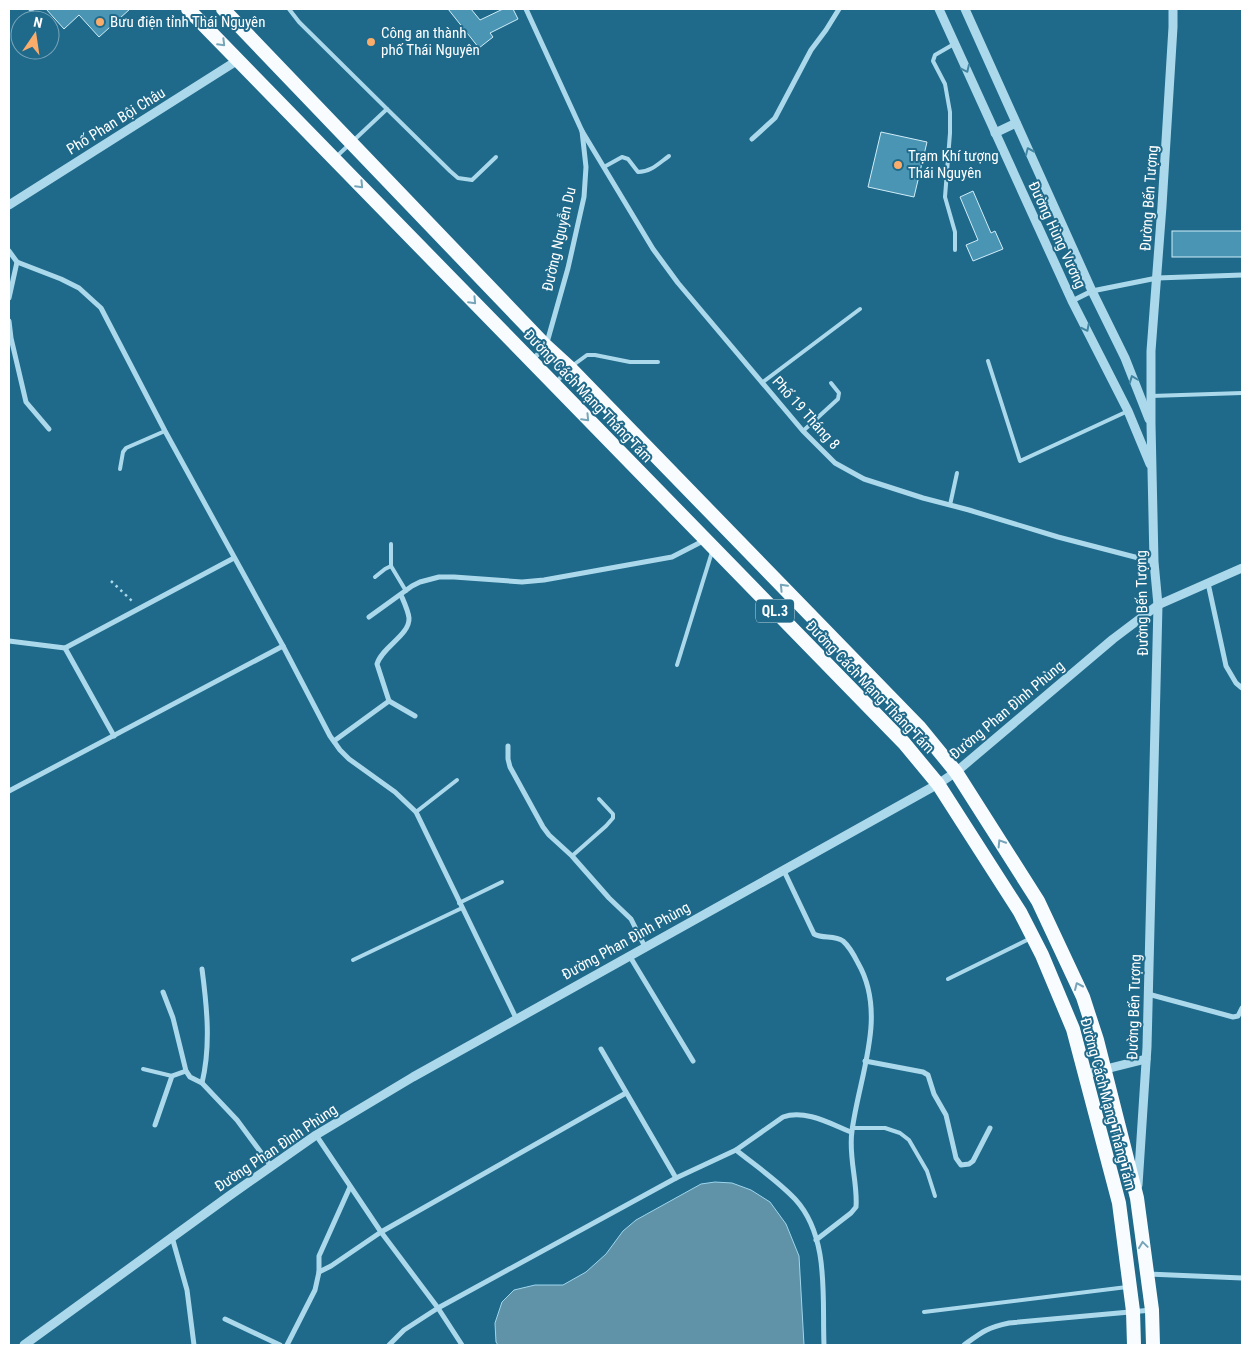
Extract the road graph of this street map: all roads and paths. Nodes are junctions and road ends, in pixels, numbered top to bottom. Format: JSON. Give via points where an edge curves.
{"nodes":[{"id":1,"x":188,"y":9,"type":"edge"},
{"id":2,"x":223,"y":9,"type":"edge"},
{"id":3,"x":289,"y":9,"type":"edge"},
{"id":4,"x":526,"y":9,"type":"edge"},
{"id":5,"x":839,"y":9,"type":"edge"},
{"id":6,"x":939,"y":9,"type":"edge"},
{"id":7,"x":965,"y":9,"type":"edge"},
{"id":8,"x":1173,"y":9,"type":"edge"},
{"id":9,"x":954,"y":44,"type":"junction"},
{"id":10,"x":238,"y":60,"type":"junction"},
{"id":11,"x":387,"y":109,"type":"junction"},
{"id":12,"x":1016,"y":123,"type":"junction"},
{"id":13,"x":582,"y":131,"type":"junction"},
{"id":14,"x":995,"y":133,"type":"junction"},
{"id":15,"x":752,"y":139,"type":"dead end"},
{"id":16,"x":350,"y":143,"type":"junction"},
{"id":17,"x":668,"y":156,"type":"dead end"},
{"id":18,"x":496,"y":157,"type":"dead end"},
{"id":19,"x":335,"y":159,"type":"junction"},
{"id":20,"x":604,"y":167,"type":"junction"},
{"id":21,"x":9,"y":205,"type":"edge"},
{"id":22,"x":955,"y":250,"type":"dead end"},
{"id":23,"x":9,"y":251,"type":"edge"},
{"id":24,"x":18,"y":262,"type":"junction"},
{"id":25,"x":1242,"y":275,"type":"edge"},
{"id":26,"x":1157,"y":278,"type":"junction"},
{"id":27,"x":1092,"y":291,"type":"junction"},
{"id":28,"x":9,"y":298,"type":"edge"},
{"id":29,"x":1072,"y":301,"type":"junction"},
{"id":30,"x":860,"y":309,"type":"dead end"},
{"id":31,"x":9,"y":321,"type":"edge"},
{"id":32,"x":546,"y":346,"type":"junction"},
{"id":33,"x":532,"y":361,"type":"junction"},
{"id":34,"x":658,"y":362,"type":"dead end"},
{"id":35,"x":988,"y":362,"type":"dead end"},
{"id":36,"x":570,"y":368,"type":"junction"},
{"id":37,"x":762,"y":382,"type":"junction"},
{"id":38,"x":831,"y":383,"type":"dead end"},
{"id":39,"x":554,"y":385,"type":"junction"},
{"id":40,"x":1242,"y":393,"type":"edge"},
{"id":41,"x":1151,"y":396,"type":"junction"},
{"id":42,"x":1128,"y":411,"type":"junction"},
{"id":43,"x":1151,"y":424,"type":"junction"},
{"id":44,"x":49,"y":430,"type":"dead end"},
{"id":45,"x":165,"y":431,"type":"junction"},
{"id":46,"x":804,"y":431,"type":"junction"},
{"id":47,"x":120,"y":469,"type":"dead end"},
{"id":48,"x":1153,"y":472,"type":"junction"},
{"id":49,"x":957,"y":473,"type":"dead end"},
{"id":50,"x":950,"y":505,"type":"junction"},
{"id":51,"x":391,"y":544,"type":"dead end"},
{"id":52,"x":709,"y":544,"type":"junction"},
{"id":53,"x":234,"y":558,"type":"junction"},
{"id":54,"x":1154,"y":562,"type":"junction"},
{"id":55,"x":391,"y":566,"type":"junction"},
{"id":56,"x":1242,"y":568,"type":"edge"},
{"id":57,"x":375,"y":577,"type":"dead end"},
{"id":58,"x":111,"y":581,"type":"dead end"},
{"id":59,"x":1208,"y":583,"type":"junction"},
{"id":60,"x":403,"y":593,"type":"junction"},
{"id":61,"x":1158,"y":605,"type":"junction"},
{"id":62,"x":140,"y":608,"type":"junction"},
{"id":63,"x":369,"y":618,"type":"dead end"},
{"id":64,"x":9,"y":641,"type":"edge"},
{"id":65,"x":283,"y":646,"type":"junction"},
{"id":66,"x":65,"y":648,"type":"junction"},
{"id":67,"x":677,"y":664,"type":"dead end"},
{"id":68,"x":1242,"y":688,"type":"edge"},
{"id":69,"x":389,"y":701,"type":"junction"},
{"id":70,"x":414,"y":716,"type":"dead end"},
{"id":71,"x":114,"y":736,"type":"junction"},
{"id":72,"x":334,"y":741,"type":"junction"},
{"id":73,"x":508,"y":746,"type":"dead end"},
{"id":74,"x":956,"y":772,"type":"junction"},
{"id":75,"x":457,"y":780,"type":"dead end"},
{"id":76,"x":938,"y":784,"type":"junction"},
{"id":77,"x":9,"y":791,"type":"edge"},
{"id":78,"x":599,"y":799,"type":"dead end"},
{"id":79,"x":416,"y":812,"type":"junction"},
{"id":80,"x":572,"y":856,"type":"junction"},
{"id":81,"x":784,"y":871,"type":"junction"},
{"id":82,"x":502,"y":882,"type":"dead end"},
{"id":83,"x":460,"y":906,"type":"junction"},
{"id":84,"x":1033,"y":937,"type":"junction"},
{"id":85,"x":645,"y":947,"type":"junction"},
{"id":86,"x":629,"y":955,"type":"junction"},
{"id":87,"x":354,"y":960,"type":"dead end"},
{"id":88,"x":202,"y":969,"type":"dead end"},
{"id":89,"x":948,"y":979,"type":"dead end"},
{"id":90,"x":163,"y":992,"type":"dead end"},
{"id":91,"x":1148,"y":994,"type":"junction"},
{"id":92,"x":1242,"y":1008,"type":"edge"},
{"id":93,"x":516,"y":1018,"type":"junction"},
{"id":94,"x":601,"y":1049,"type":"dead end"},
{"id":95,"x":1146,"y":1059,"type":"junction"},
{"id":96,"x":693,"y":1061,"type":"dead end"},
{"id":97,"x":865,"y":1061,"type":"junction"},
{"id":98,"x":144,"y":1069,"type":"dead end"},
{"id":99,"x":1104,"y":1069,"type":"junction"},
{"id":100,"x":186,"y":1070,"type":"junction"},
{"id":101,"x":1086,"y":1074,"type":"junction"},
{"id":102,"x":172,"y":1076,"type":"junction"},
{"id":103,"x":202,"y":1083,"type":"junction"},
{"id":104,"x":626,"y":1094,"type":"junction"},
{"id":105,"x":155,"y":1125,"type":"dead end"},
{"id":106,"x":990,"y":1128,"type":"dead end"},
{"id":107,"x":852,"y":1130,"type":"junction"},
{"id":108,"x":316,"y":1135,"type":"junction"},
{"id":109,"x":736,"y":1150,"type":"junction"},
{"id":110,"x":272,"y":1166,"type":"junction"},
{"id":111,"x":676,"y":1178,"type":"junction"},
{"id":112,"x":350,"y":1186,"type":"junction"},
{"id":113,"x":936,"y":1196,"type":"dead end"},
{"id":114,"x":1137,"y":1198,"type":"junction"},
{"id":115,"x":380,"y":1232,"type":"junction"},
{"id":116,"x":172,"y":1237,"type":"junction"},
{"id":117,"x":816,"y":1240,"type":"junction"},
{"id":118,"x":319,"y":1272,"type":"junction"},
{"id":119,"x":1148,"y":1274,"type":"junction"},
{"id":120,"x":1242,"y":1278,"type":"edge"},
{"id":121,"x":1130,"y":1287,"type":"junction"},
{"id":122,"x":438,"y":1308,"type":"junction"},
{"id":123,"x":1152,"y":1310,"type":"junction"},
{"id":124,"x":1133,"y":1311,"type":"junction"},
{"id":125,"x":924,"y":1312,"type":"dead end"},
{"id":126,"x":225,"y":1319,"type":"dead end"},
{"id":127,"x":24,"y":1345,"type":"edge"},
{"id":128,"x":194,"y":1345,"type":"edge"},
{"id":129,"x":280,"y":1345,"type":"edge"},
{"id":130,"x":287,"y":1345,"type":"edge"},
{"id":131,"x":389,"y":1345,"type":"edge"},
{"id":132,"x":462,"y":1345,"type":"edge"},
{"id":133,"x":824,"y":1345,"type":"edge"},
{"id":134,"x":964,"y":1345,"type":"edge"},
{"id":135,"x":1134,"y":1345,"type":"edge"},
{"id":136,"x":1153,"y":1345,"type":"edge"}],
"edges":[{"from":1,"to":10,"type":"highway","name":"Đường Cách Mạng Tháng Tám","number":"QL.3","one_way":true},
{"from":2,"to":16,"type":"highway","name":"Đường Cách Mạng Tháng Tám","number":"QL.3"},
{"from":3,"to":11,"type":"lane"},
{"from":4,"to":13,"type":"street","name":"Đường Nguyễn Du"},
{"from":5,"to":15,"type":"street","via":[[811,50],[775,118]]},
{"from":6,"to":9,"type":"street","name":"Đường Hùng Vương"},
{"from":7,"to":12,"type":"street","name":"Đường Hùng Vương"},
{"from":8,"to":26,"type":"street","name":"Đường Bến Tượng"},
{"from":9,"to":14,"type":"street","name":"Đường Hùng Vương","one_way":true},
{"from":9,"to":22,"type":"lane","via":[[934,55],[933,61],[945,84],[950,112],[945,197],[955,232]]},
{"from":10,"to":19,"type":"highway","name":"Đường Cách Mạng Tháng Tám","number":"QL.3"},
{"from":10,"to":21,"type":"street","name":"Phố Phan Bội Châu"},
{"from":11,"to":16,"type":"lane"},
{"from":11,"to":18,"type":"lane","via":[[458,178],[472,180]]},
{"from":12,"to":14,"type":"street"},
{"from":27,"to":12,"type":"street","name":"Đường Hùng Vương","one_way":true},
{"from":13,"to":20,"type":"street","name":"Phố 19 Tháng 8"},
{"from":13,"to":32,"type":"street","name":"Đường Nguyễn Du","via":[[586,167],[584,197]]},
{"from":14,"to":29,"type":"street","name":"Đường Hùng Vương"},
{"from":16,"to":19,"type":"lane"},
{"from":16,"to":32,"type":"highway","name":"Đường Cách Mạng Tháng Tám","number":"QL.3"},
{"from":17,"to":20,"type":"lane","via":[[644,172],[638,172],[628,159],[622,157]]},
{"from":19,"to":33,"type":"highway","name":"Đường Cách Mạng Tháng Tám","number":"QL.3","one_way":true},
{"from":20,"to":37,"type":"street","name":"Phố 19 Tháng 8","via":[[652,248]]},
{"from":23,"to":24,"type":"street"},
{"from":24,"to":28,"type":"street"},
{"from":24,"to":45,"type":"street","via":[[79,288],[101,308]]},
{"from":25,"to":26,"type":"street"},
{"from":26,"to":27,"type":"street"},
{"from":26,"to":41,"type":"street","name":"Đường Bến Tượng"},
{"from":27,"to":29,"type":"street"},
{"from":43,"to":27,"type":"street","name":"Đường Hùng Vương","one_way":true,"via":[[1125,358]]},
{"from":29,"to":42,"type":"street","name":"Đường Hùng Vương","one_way":true},
{"from":30,"to":37,"type":"lane"},
{"from":31,"to":44,"type":"street","via":[[26,402]]},
{"from":32,"to":33,"type":"street","name":"Đường Nguyễn Du"},
{"from":32,"to":36,"type":"highway","name":"Đường Cách Mạng Tháng Tám","number":"QL.3"},
{"from":33,"to":39,"type":"highway","name":"Đường Cách Mạng Tháng Tám","number":"QL.3"},
{"from":34,"to":36,"type":"lane","via":[[630,362],[587,355]]},
{"from":35,"to":42,"type":"lane","via":[[1020,461]]},
{"from":36,"to":39,"type":"lane"},
{"from":74,"to":36,"type":"highway","name":"Đường Cách Mạng Tháng Tám","number":"QL.3","one_way":true,"via":[[920,728]]},
{"from":37,"to":46,"type":"street","name":"Phố 19 Tháng 8"},
{"from":38,"to":46,"type":"lane","via":[[839,393],[838,399]]},
{"from":39,"to":52,"type":"highway","name":"Đường Cách Mạng Tháng Tám","number":"QL.3","one_way":true},
{"from":40,"to":41,"type":"lane"},
{"from":41,"to":43,"type":"street","name":"Đường Bến Tượng"},
{"from":42,"to":48,"type":"street","name":"Đường Hùng Vương"},
{"from":43,"to":48,"type":"street","name":"Đường Bến Tượng"},
{"from":45,"to":47,"type":"lane","via":[[126,448]]},
{"from":45,"to":53,"type":"street"},
{"from":46,"to":50,"type":"street","name":"Phố 19 Tháng 8","via":[[835,463],[857,475]]},
{"from":48,"to":54,"type":"street","name":"Đường Bến Tượng"},
{"from":49,"to":50,"type":"lane"},
{"from":50,"to":54,"type":"street","name":"Phố 19 Tháng 8"},
{"from":51,"to":55,"type":"lane"},
{"from":52,"to":60,"type":"street","via":[[672,557],[522,582],[440,577],[420,582]]},
{"from":52,"to":67,"type":"lane"},
{"from":52,"to":76,"type":"highway","name":"Đường Cách Mạng Tháng Tám","number":"QL.3","via":[[904,743]]},
{"from":53,"to":62,"type":"street"},
{"from":53,"to":65,"type":"street"},
{"from":54,"to":61,"type":"street","name":"Đường Bến Tượng"},
{"from":55,"to":57,"type":"lane"},
{"from":55,"to":60,"type":"lane"},
{"from":56,"to":59,"type":"street","name":"Đường Phan Đình Phùng"},
{"from":58,"to":62,"type":"path"},
{"from":59,"to":61,"type":"street","name":"Đường Phan Đình Phùng"},
{"from":59,"to":68,"type":"street","via":[[1226,666]]},
{"from":60,"to":63,"type":"street"},
{"from":60,"to":69,"type":"street","via":[[408,626],[377,664]]},
{"from":61,"to":74,"type":"street","name":"Đường Phan Đình Phùng"},
{"from":61,"to":91,"type":"street","name":"Đường Bến Tượng"},
{"from":62,"to":66,"type":"street"},
{"from":64,"to":66,"type":"street"},
{"from":65,"to":71,"type":"street"},
{"from":65,"to":72,"type":"street"},
{"from":66,"to":71,"type":"street"},
{"from":69,"to":70,"type":"street"},
{"from":69,"to":72,"type":"street"},
{"from":71,"to":77,"type":"street"},
{"from":72,"to":79,"type":"street","via":[[349,759],[395,792]]},
{"from":73,"to":80,"type":"street","via":[[510,767],[536,815],[549,835]]},
{"from":74,"to":76,"type":"street","name":"Đường Phan Đình Phùng"},
{"from":99,"to":74,"type":"highway","name":"Đường Cách Mạng Tháng Tám","number":"QL.3","one_way":true,"via":[[1083,998],[1038,901]]},
{"from":75,"to":79,"type":"lane"},
{"from":76,"to":81,"type":"street","name":"Đường Phan Đình Phùng"},
{"from":76,"to":84,"type":"highway","name":"Đường Cách Mạng Tháng Tám","number":"QL.3"},
{"from":78,"to":80,"type":"lane","via":[[613,818]]},
{"from":79,"to":83,"type":"street"},
{"from":80,"to":85,"type":"street","via":[[631,919]]},
{"from":81,"to":85,"type":"street","name":"Đường Phan Đình Phùng"},
{"from":81,"to":97,"type":"street","via":[[814,934],[842,941],[863,971],[872,1006]]},
{"from":82,"to":83,"type":"lane"},
{"from":83,"to":87,"type":"lane"},
{"from":83,"to":93,"type":"street"},
{"from":84,"to":89,"type":"lane"},
{"from":84,"to":101,"type":"highway","name":"Đường Cách Mạng Tháng Tám","number":"QL.3","via":[[1073,1029]]},
{"from":85,"to":86,"type":"street","name":"Đường Phan Đình Phùng"},
{"from":86,"to":93,"type":"street","name":"Đường Phan Đình Phùng"},
{"from":86,"to":96,"type":"street"},
{"from":88,"to":103,"type":"street","via":[[207,1037]]},
{"from":90,"to":100,"type":"street"},
{"from":91,"to":92,"type":"street","via":[[1233,1017],[1238,1016]]},
{"from":91,"to":95,"type":"street","name":"Đường Bến Tượng"},
{"from":93,"to":108,"type":"street","name":"Đường Phan Đình Phùng"},
{"from":94,"to":104,"type":"street"},
{"from":95,"to":99,"type":"street"},
{"from":95,"to":114,"type":"street","name":"Đường Bến Tượng"},
{"from":97,"to":106,"type":"street","via":[[928,1075],[946,1115],[956,1158],[961,1165],[973,1161]]},
{"from":97,"to":107,"type":"street"},
{"from":98,"to":102,"type":"lane"},
{"from":99,"to":101,"type":"street"},
{"from":99,"to":114,"type":"highway","name":"Đường Cách Mạng Tháng Tám","number":"QL.3"},
{"from":100,"to":102,"type":"street"},
{"from":100,"to":103,"type":"street","via":[[190,1077]]},
{"from":101,"to":121,"type":"highway","name":"Đường Cách Mạng Tháng Tám","number":"QL.3","via":[[1119,1203]]},
{"from":102,"to":105,"type":"street"},
{"from":103,"to":110,"type":"street","via":[[238,1120]]},
{"from":104,"to":111,"type":"street"},
{"from":104,"to":115,"type":"street"},
{"from":107,"to":109,"type":"street","via":[[800,1114],[790,1115]]},
{"from":107,"to":113,"type":"lane","via":[[885,1128],[910,1140]]},
{"from":107,"to":117,"type":"street","via":[[856,1207]]},
{"from":108,"to":110,"type":"street","name":"Đường Phan Đình Phùng"},
{"from":108,"to":112,"type":"street"},
{"from":109,"to":111,"type":"street"},
{"from":109,"to":117,"type":"street","via":[[796,1200],[812,1224]]},
{"from":110,"to":116,"type":"street","name":"Đường Phan Đình Phùng"},
{"from":111,"to":122,"type":"street"},
{"from":112,"to":115,"type":"street"},
{"from":112,"to":118,"type":"street","via":[[319,1256]]},
{"from":119,"to":114,"type":"highway","name":"Đường Cách Mạng Tháng Tám","number":"QL.3","one_way":true},
{"from":115,"to":118,"type":"street"},
{"from":115,"to":122,"type":"street"},
{"from":116,"to":127,"type":"street","name":"Đường Phan Đình Phùng"},
{"from":116,"to":128,"type":"street","via":[[187,1290]]},
{"from":117,"to":133,"type":"street","via":[[821,1259]]},
{"from":118,"to":130,"type":"street","via":[[316,1290]]},
{"from":119,"to":120,"type":"street"},
{"from":119,"to":123,"type":"highway","name":"Đường Cách Mạng Tháng Tám","number":"QL.3"},
{"from":121,"to":124,"type":"highway","name":"Đường Cách Mạng Tháng Tám","number":"QL.3"},
{"from":121,"to":125,"type":"lane"},
{"from":122,"to":131,"type":"street","via":[[404,1330]]},
{"from":122,"to":132,"type":"street"},
{"from":123,"to":124,"type":"street"},
{"from":123,"to":136,"type":"highway","name":"Đường Cách Mạng Tháng Tám","number":"QL.3"},
{"from":124,"to":134,"type":"street","via":[[1009,1323],[979,1333]]},
{"from":124,"to":135,"type":"highway","name":"Đường Cách Mạng Tháng Tám","number":"QL.3"},
{"from":126,"to":129,"type":"street"}]}
